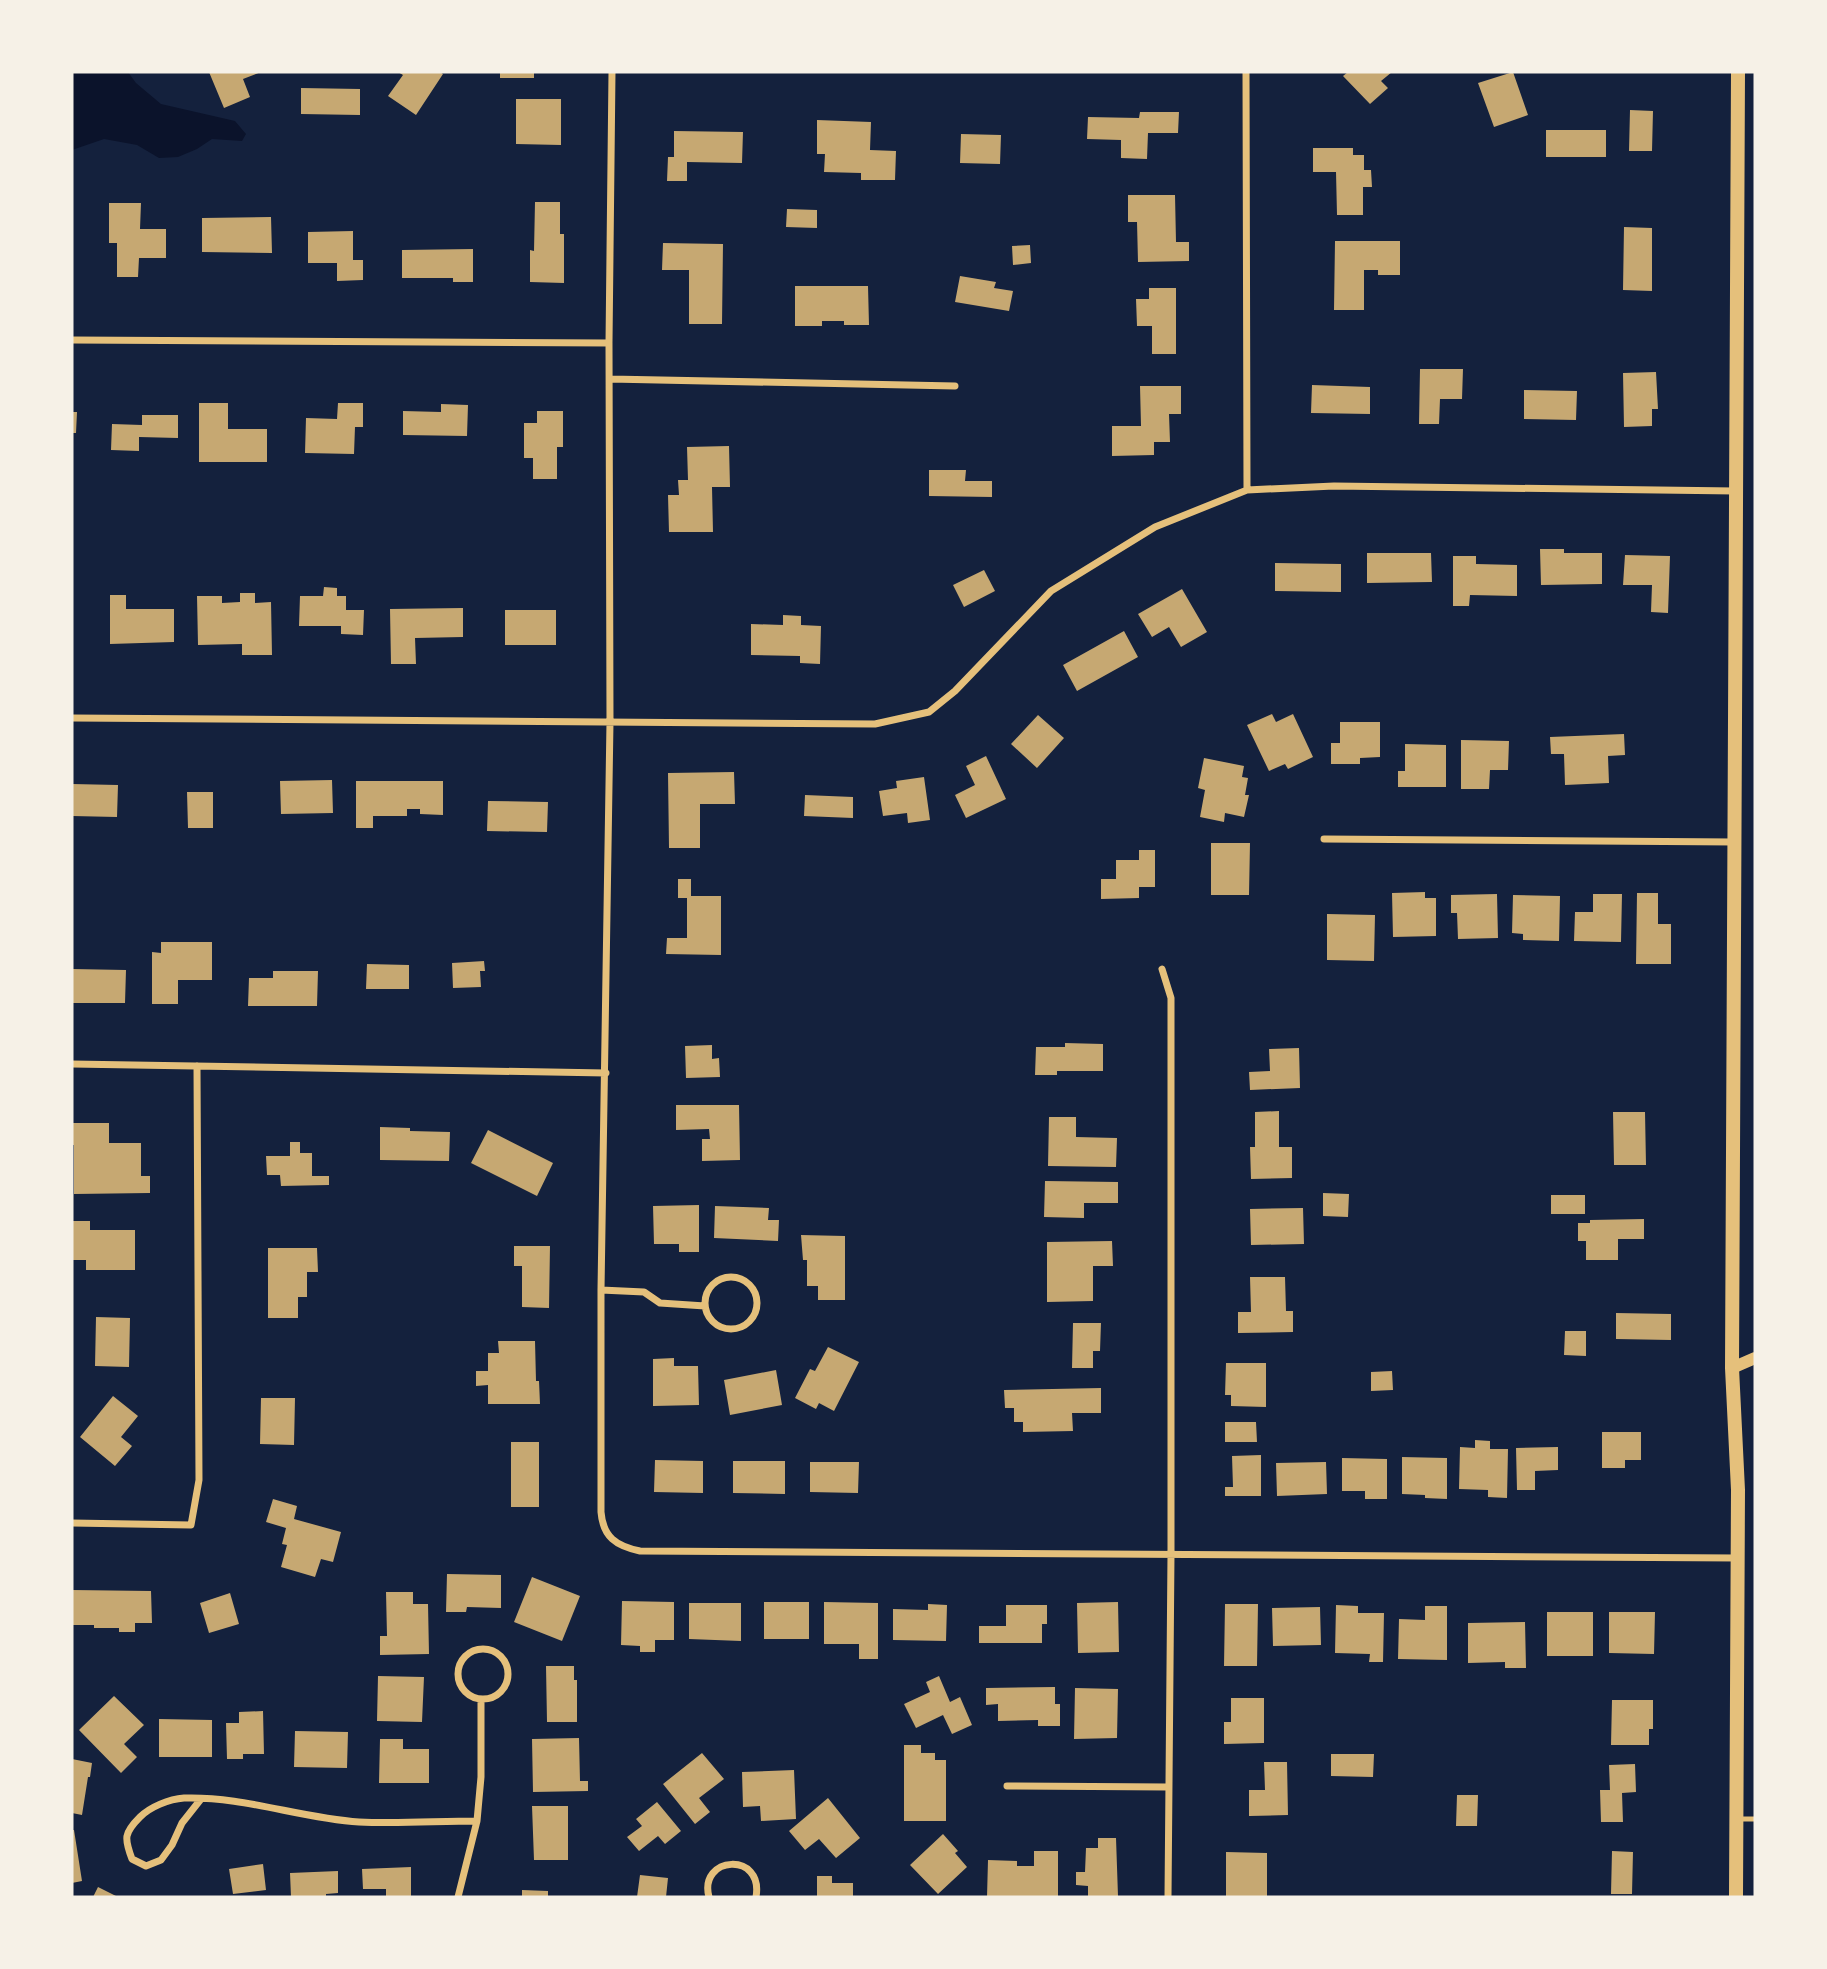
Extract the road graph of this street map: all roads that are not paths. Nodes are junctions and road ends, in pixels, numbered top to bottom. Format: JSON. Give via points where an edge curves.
{"nodes":[{"id":1,"x":612,"y":72,"type":"edge"},
{"id":2,"x":1246,"y":72,"type":"edge"},
{"id":3,"x":1738,"y":72,"type":"edge"},
{"id":4,"x":72,"y":340,"type":"edge"},
{"id":5,"x":609,"y":343,"type":"junction"},
{"id":6,"x":610,"y":379,"type":"junction"},
{"id":7,"x":955,"y":386,"type":"dead end"},
{"id":8,"x":1247,"y":490,"type":"junction"},
{"id":9,"x":1736,"y":491,"type":"junction"},
{"id":10,"x":72,"y":718,"type":"edge"},
{"id":11,"x":610,"y":722,"type":"junction"},
{"id":12,"x":1324,"y":839,"type":"dead end"},
{"id":13,"x":1735,"y":842,"type":"junction"},
{"id":14,"x":1162,"y":969,"type":"dead end"},
{"id":15,"x":72,"y":1064,"type":"edge"},
{"id":16,"x":197,"y":1066,"type":"junction"},
{"id":17,"x":606,"y":1073,"type":"junction"},
{"id":18,"x":601,"y":1290,"type":"junction"},
{"id":19,"x":705,"y":1306,"type":"junction"},
{"id":20,"x":1755,"y":1358,"type":"edge"},
{"id":21,"x":1732,"y":1368,"type":"junction"},
{"id":22,"x":72,"y":1523,"type":"edge"},
{"id":23,"x":1171,"y":1554,"type":"junction"},
{"id":24,"x":1738,"y":1558,"type":"junction"},
{"id":25,"x":481,"y":1699,"type":"junction"},
{"id":26,"x":1007,"y":1786,"type":"dead end"},
{"id":27,"x":1167,"y":1787,"type":"junction"},
{"id":28,"x":201,"y":1799,"type":"junction"},
{"id":29,"x":1736,"y":1819,"type":"junction"},
{"id":30,"x":1755,"y":1819,"type":"edge"},
{"id":31,"x":477,"y":1821,"type":"junction"},
{"id":32,"x":458,"y":1897,"type":"edge"},
{"id":33,"x":709,"y":1897,"type":"edge"},
{"id":34,"x":756,"y":1897,"type":"edge"},
{"id":35,"x":1168,"y":1897,"type":"edge"},
{"id":36,"x":1736,"y":1897,"type":"edge"}],
"edges":[{"from":1,"to":5,"type":"street"},
{"from":2,"to":8,"type":"street"},
{"from":3,"to":9,"type":"main road"},
{"from":4,"to":5,"type":"street"},
{"from":5,"to":6,"type":"street"},
{"from":6,"to":7,"type":"street"},
{"from":6,"to":11,"type":"street"},
{"from":8,"to":9,"type":"street","via":[[1334,486]]},
{"from":8,"to":11,"type":"street","via":[[1156,527],[1051,591],[956,691],[929,712],[875,724]]},
{"from":9,"to":13,"type":"main road"},
{"from":10,"to":11,"type":"street"},
{"from":11,"to":17,"type":"street"},
{"from":12,"to":13,"type":"street"},
{"from":13,"to":21,"type":"main road"},
{"from":14,"to":23,"type":"street","via":[[1171,998]]},
{"from":15,"to":16,"type":"street"},
{"from":16,"to":17,"type":"street"},
{"from":16,"to":22,"type":"street","via":[[199,1480],[191,1525]]},
{"from":17,"to":18,"type":"street"},
{"from":18,"to":19,"type":"street","via":[[644,1292],[660,1303]]},
{"from":18,"to":23,"type":"street","via":[[602,1525],[622,1548]]},
{"from":19,"to":19,"type":"street","via":[[715,1324],[731,1329],[752,1318],[757,1298],[748,1283],[732,1277],[711,1287]]},
{"from":20,"to":21,"type":"street"},
{"from":21,"to":24,"type":"main road"},
{"from":23,"to":24,"type":"street"},
{"from":23,"to":27,"type":"street"},
{"from":24,"to":29,"type":"main road"},
{"from":25,"to":25,"type":"street","via":[[498,1695],[508,1677],[504,1659],[484,1648],[468,1653],[460,1662],[458,1675],[468,1694]]},
{"from":25,"to":31,"type":"street"},
{"from":26,"to":27,"type":"street"},
{"from":27,"to":35,"type":"street"},
{"from":28,"to":28,"type":"street","via":[[181,1798],[148,1809],[128,1828],[126,1843],[132,1859],[146,1866],[161,1860]]},
{"from":28,"to":31,"type":"street","via":[[360,1822]]},
{"from":29,"to":30,"type":"lane"},
{"from":29,"to":36,"type":"main road"},
{"from":31,"to":32,"type":"street"},
{"from":33,"to":34,"type":"street","via":[[713,1873],[738,1864],[756,1880]]}]}
